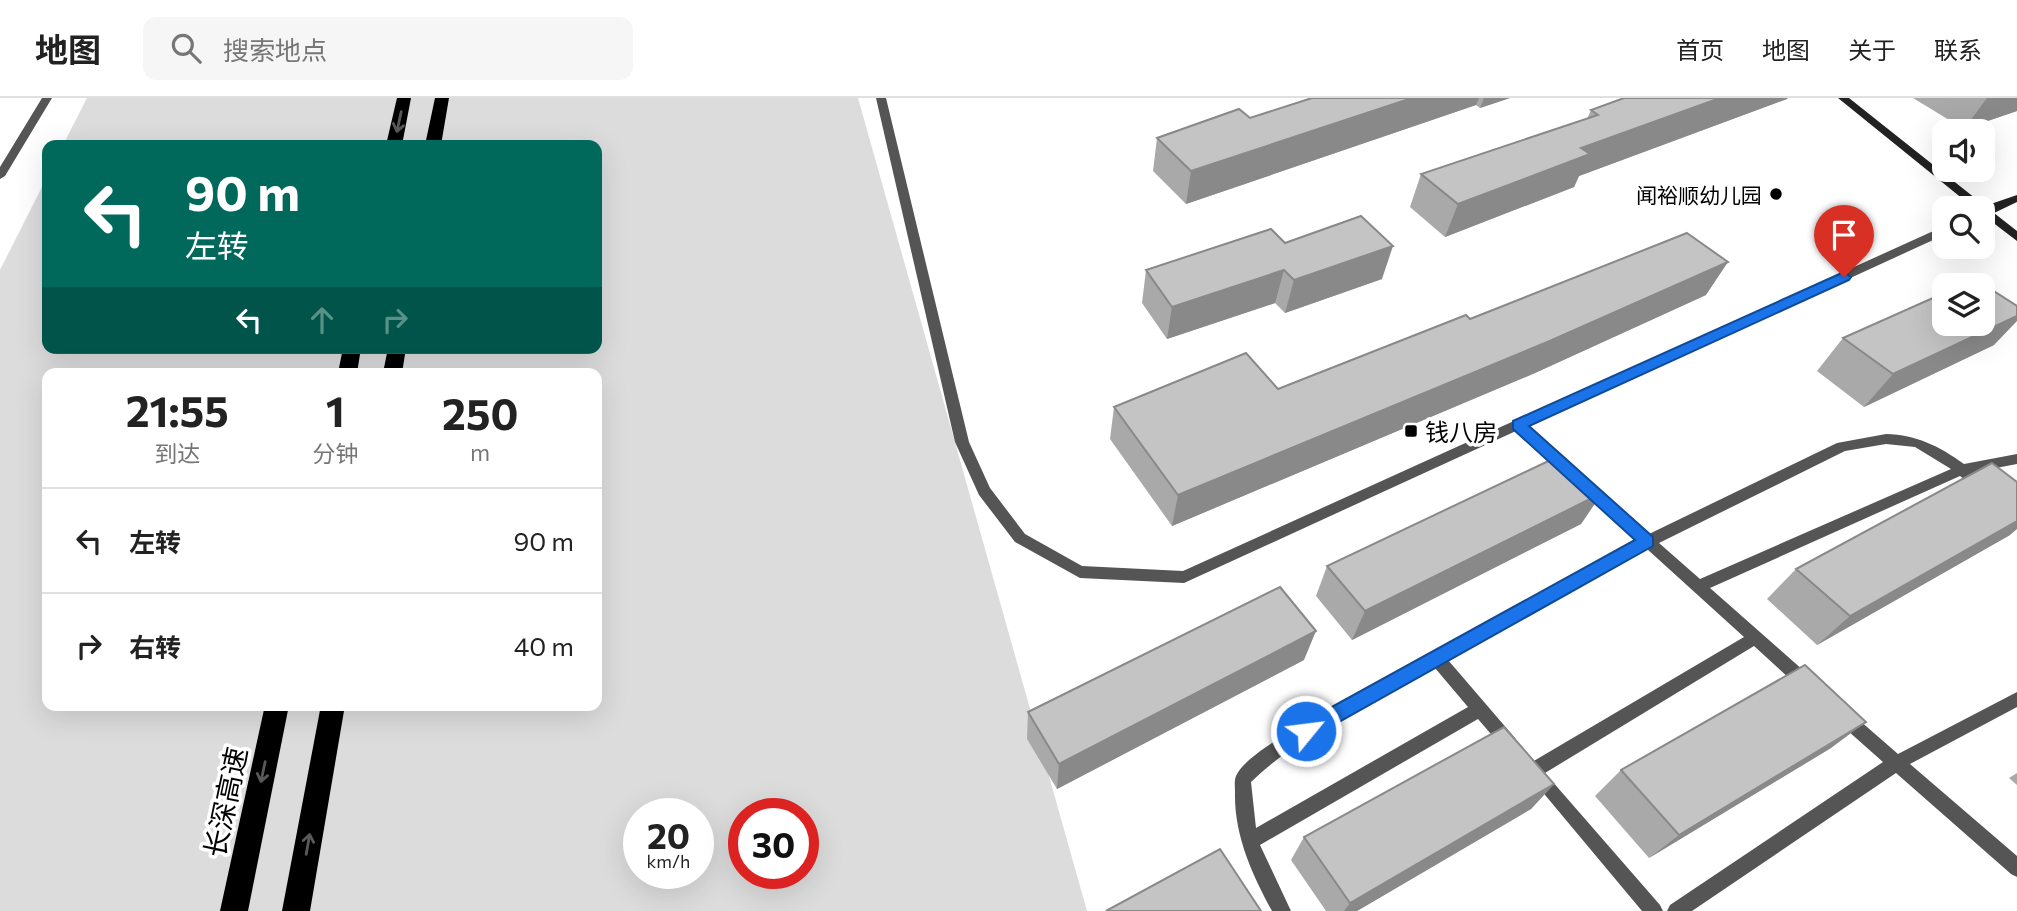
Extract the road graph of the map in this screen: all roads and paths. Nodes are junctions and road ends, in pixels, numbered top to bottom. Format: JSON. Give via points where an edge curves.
{"nodes":[{"id":1,"x":47,"y":98,"type":"edge"},
{"id":2,"x":404,"y":98,"type":"edge"},
{"id":3,"x":442,"y":98,"type":"edge"},
{"id":4,"x":881,"y":98,"type":"edge"},
{"id":5,"x":1843,"y":98,"type":"edge"},
{"id":6,"x":395,"y":140,"type":"edge"},
{"id":7,"x":434,"y":140,"type":"edge"},
{"id":8,"x":0,"y":176,"type":"edge"},
{"id":9,"x":1964,"y":196,"type":"edge"},
{"id":10,"x":2017,"y":198,"type":"edge"},
{"id":11,"x":1995,"y":206,"type":"edge"},
{"id":12,"x":1995,"y":220,"type":"edge"},
{"id":13,"x":1932,"y":236,"type":"edge"},
{"id":14,"x":2017,"y":237,"type":"edge"},
{"id":15,"x":1518,"y":425,"type":"junction"},
{"id":16,"x":2017,"y":459,"type":"edge"},
{"id":17,"x":1961,"y":470,"type":"junction"},
{"id":18,"x":1995,"y":495,"type":"edge"},
{"id":19,"x":1647,"y":542,"type":"junction"},
{"id":20,"x":1697,"y":587,"type":"junction"},
{"id":21,"x":1755,"y":638,"type":"junction"},
{"id":22,"x":1437,"y":659,"type":"junction"},
{"id":23,"x":1815,"y":691,"type":"edge"},
{"id":24,"x":2017,"y":699,"type":"edge"},
{"id":25,"x":1480,"y":709,"type":"junction"},
{"id":26,"x":1836,"y":709,"type":"edge"},
{"id":27,"x":276,"y":711,"type":"edge"},
{"id":28,"x":332,"y":711,"type":"edge"},
{"id":29,"x":1896,"y":763,"type":"junction"},
{"id":30,"x":1533,"y":771,"type":"junction"},
{"id":31,"x":1250,"y":841,"type":"junction"},
{"id":32,"x":2017,"y":868,"type":"edge"},
{"id":33,"x":234,"y":911,"type":"edge"},
{"id":34,"x":296,"y":911,"type":"edge"},
{"id":35,"x":1282,"y":911,"type":"edge"},
{"id":36,"x":1654,"y":911,"type":"edge"},
{"id":37,"x":1676,"y":911,"type":"edge"}],
"edges":[{"from":1,"to":8,"type":"street"},
{"from":2,"to":6,"type":"highway","one_way":true},
{"from":3,"to":7,"type":"highway"},
{"from":4,"to":15,"type":"street","via":[[962,442],[984,491],[1020,538],[1080,572],[1184,577]]},
{"from":5,"to":9,"type":"street"},
{"from":10,"to":11,"type":"street"},
{"from":12,"to":14,"type":"street"},
{"from":13,"to":15,"type":"street"},
{"from":15,"to":19,"type":"street"},
{"from":16,"to":17,"type":"street"},
{"from":17,"to":18,"type":"street"},
{"from":17,"to":19,"type":"street","via":[[1907,438],[1876,437],[1842,447]]},
{"from":17,"to":20,"type":"street"},
{"from":19,"to":20,"type":"street"},
{"from":19,"to":22,"type":"street"},
{"from":20,"to":21,"type":"street"},
{"from":21,"to":23,"type":"street"},
{"from":21,"to":30,"type":"street"},
{"from":22,"to":25,"type":"street"},
{"from":22,"to":31,"type":"street","via":[[1306,731],[1268,755],[1243,779],[1242,815]]},
{"from":24,"to":29,"type":"street"},
{"from":25,"to":30,"type":"street"},
{"from":25,"to":31,"type":"street"},
{"from":26,"to":29,"type":"street"},
{"from":27,"to":33,"type":"highway","name":"长深高速","one_way":true},
{"from":34,"to":28,"type":"highway","one_way":true},
{"from":29,"to":32,"type":"street"},
{"from":29,"to":37,"type":"street"},
{"from":30,"to":36,"type":"street"},
{"from":31,"to":35,"type":"street"}]}
